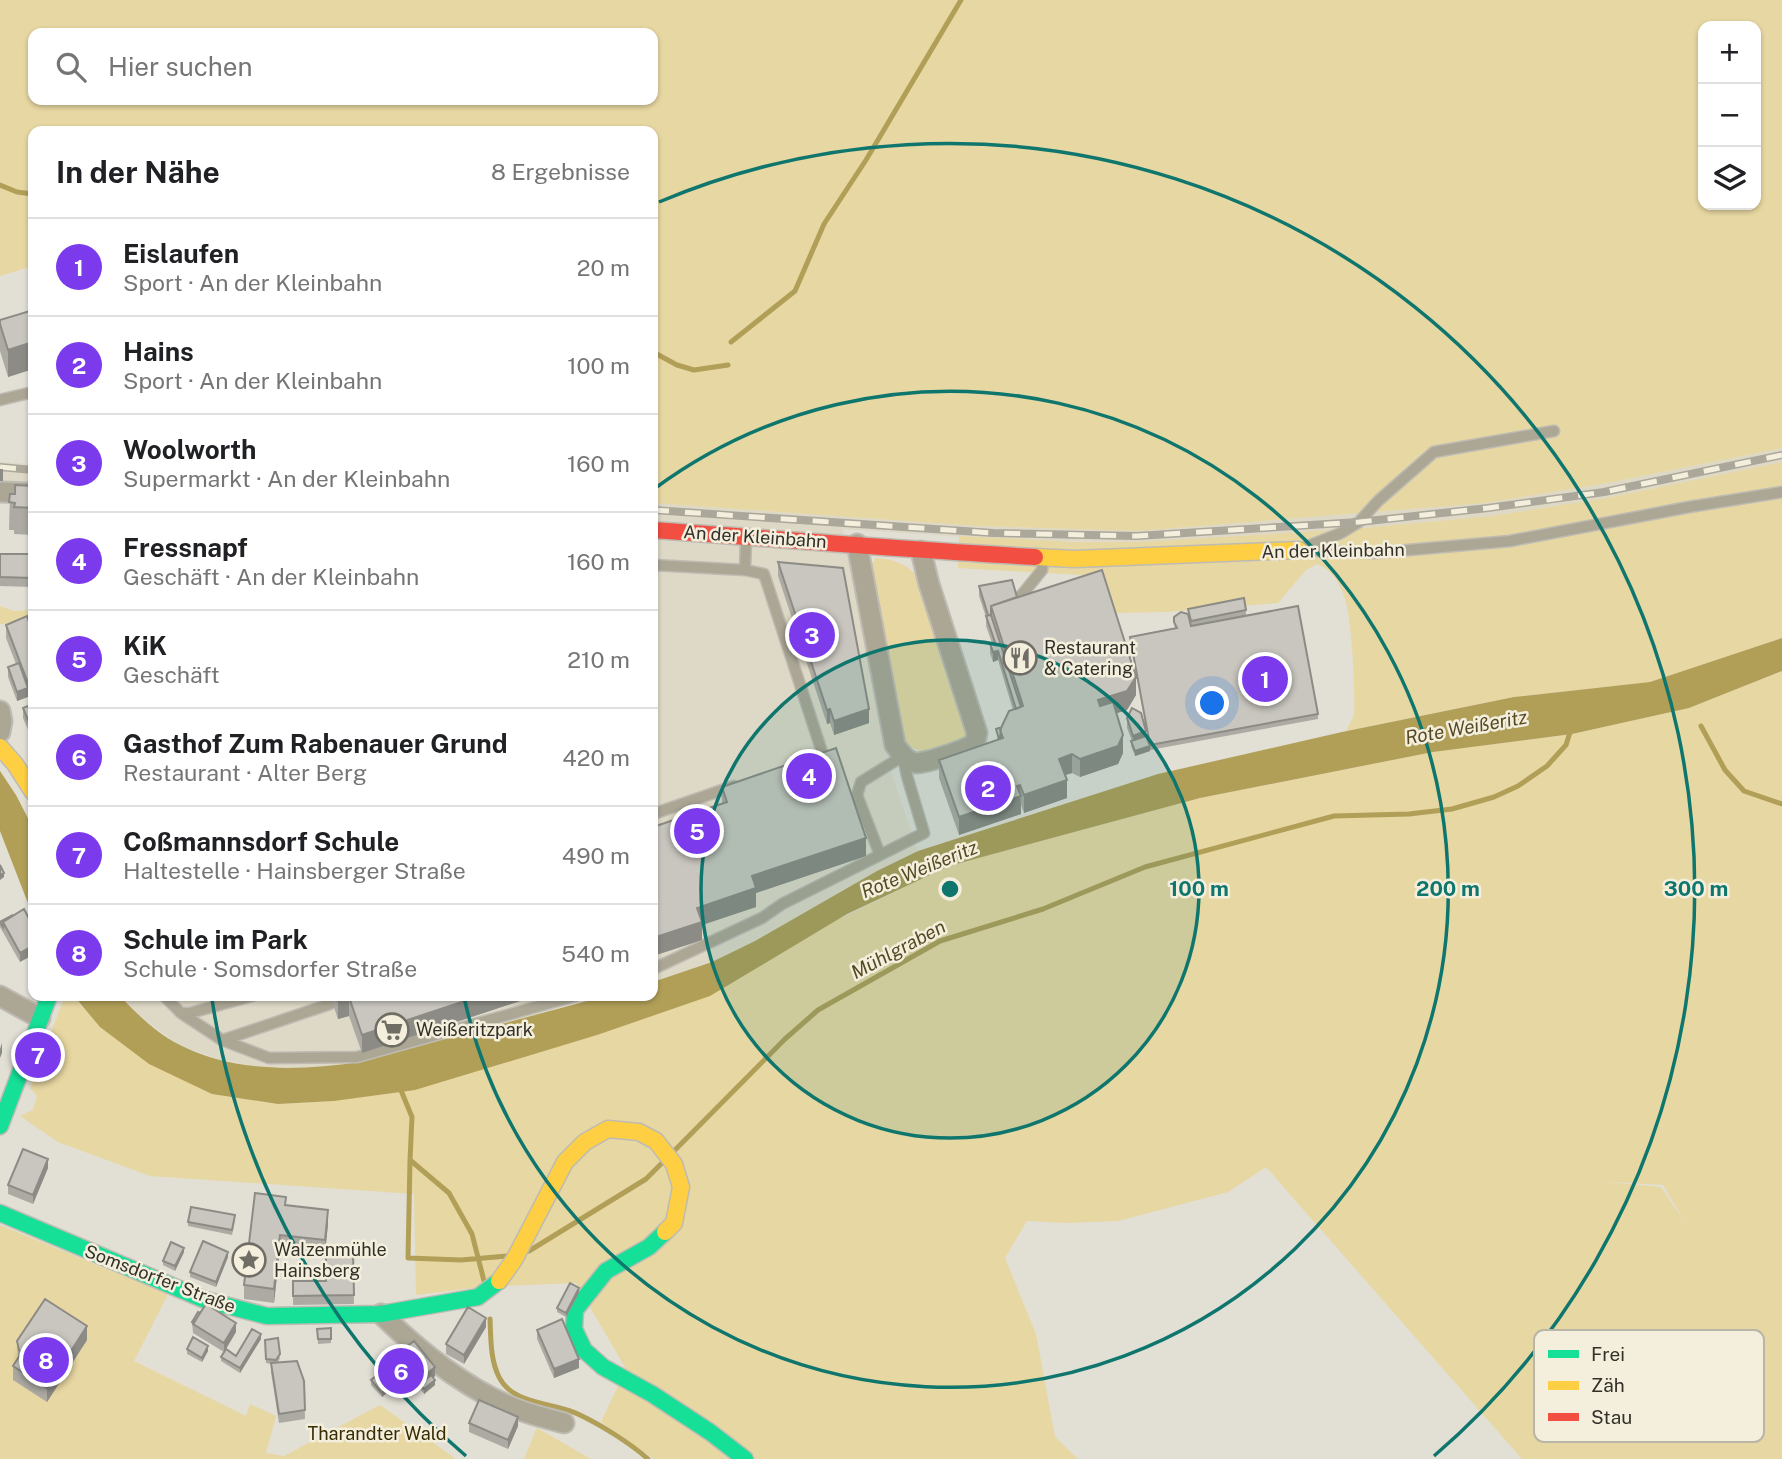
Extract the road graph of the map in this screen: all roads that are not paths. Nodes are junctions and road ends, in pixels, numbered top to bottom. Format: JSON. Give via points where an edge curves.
{"nodes":[{"id":1,"x":28,"y":394,"type":"edge"},
{"id":2,"x":0,"y":400,"type":"edge"},
{"id":3,"x":1554,"y":431,"type":"dead end"},
{"id":4,"x":0,"y":492,"type":"edge"},
{"id":5,"x":1782,"y":492,"type":"edge"},
{"id":6,"x":28,"y":493,"type":"edge"},
{"id":7,"x":658,"y":530,"type":"edge"},
{"id":8,"x":747,"y":536,"type":"junction"},
{"id":9,"x":857,"y":544,"type":"junction"},
{"id":10,"x":1299,"y":550,"type":"junction"},
{"id":11,"x":921,"y":551,"type":"junction"},
{"id":12,"x":1043,"y":558,"type":"junction"},
{"id":13,"x":658,"y":565,"type":"edge"},
{"id":14,"x":745,"y":570,"type":"junction"},
{"id":15,"x":1016,"y":602,"type":"edge"},
{"id":16,"x":0,"y":712,"type":"edge"},
{"id":17,"x":0,"y":732,"type":"edge"},
{"id":18,"x":0,"y":747,"type":"edge"},
{"id":19,"x":903,"y":756,"type":"junction"},
{"id":20,"x":801,"y":763,"type":"edge"},
{"id":21,"x":742,"y":783,"type":"edge"},
{"id":22,"x":28,"y":784,"type":"edge"},
{"id":23,"x":658,"y":812,"type":"edge"},
{"id":24,"x":880,"y":855,"type":"junction"},
{"id":25,"x":658,"y":967,"type":"edge"},
{"id":26,"x":0,"y":996,"type":"edge"},
{"id":27,"x":47,"y":1001,"type":"edge"},
{"id":28,"x":169,"y":1001,"type":"edge"},
{"id":29,"x":233,"y":1001,"type":"edge"},
{"id":30,"x":557,"y":1001,"type":"edge"},
{"id":31,"x":330,"y":1004,"type":"dead end"},
{"id":32,"x":181,"y":1013,"type":"junction"},
{"id":33,"x":40,"y":1018,"type":"junction"},
{"id":34,"x":222,"y":1040,"type":"junction"},
{"id":35,"x":0,"y":1126,"type":"edge"},
{"id":36,"x":0,"y":1213,"type":"edge"},
{"id":37,"x":381,"y":1314,"type":"junction"},
{"id":38,"x":564,"y":1423,"type":"dead end"},
{"id":39,"x":745,"y":1459,"type":"edge"}],
"edges":[{"from":1,"to":2,"type":"lane"},
{"from":3,"to":10,"type":"lane","via":[[1434,452],[1359,522]]},
{"from":4,"to":6,"type":"street"},
{"from":5,"to":10,"type":"lane","name":"An der Kleinbahn","via":[[1510,541],[1375,553]]},
{"from":7,"to":8,"type":"street","name":"An der Kleinbahn"},
{"from":8,"to":9,"type":"street","name":"An der Kleinbahn"},
{"from":8,"to":14,"type":"lane"},
{"from":9,"to":11,"type":"street","name":"An der Kleinbahn"},
{"from":9,"to":19,"type":"street","via":[[895,745]]},
{"from":10,"to":12,"type":"street","name":"An der Kleinbahn"},
{"from":11,"to":12,"type":"street","name":"An der Kleinbahn"},
{"from":11,"to":19,"type":"street","via":[[977,733],[975,743],[966,750],[916,763]]},
{"from":12,"to":15,"type":"lane","via":[[1042,569]]},
{"from":13,"to":14,"type":"lane"},
{"from":14,"to":20,"type":"lane","via":[[764,574],[823,755]]},
{"from":16,"to":17,"type":"street"},
{"from":18,"to":22,"type":"street"},
{"from":19,"to":24,"type":"lane","via":[[861,782],[857,795]]},
{"from":19,"to":24,"type":"lane","via":[[924,833]]},
{"from":21,"to":23,"type":"lane"},
{"from":24,"to":25,"type":"lane"},
{"from":26,"to":33,"type":"street"},
{"from":27,"to":33,"type":"street"},
{"from":28,"to":32,"type":"lane"},
{"from":29,"to":32,"type":"lane"},
{"from":30,"to":34,"type":"lane","via":[[357,1058],[269,1058]]},
{"from":31,"to":34,"type":"lane"},
{"from":32,"to":34,"type":"lane"},
{"from":33,"to":35,"type":"street"},
{"from":36,"to":37,"type":"street","name":"Somsdorfer Straße","via":[[205,1300],[249,1313]]},
{"from":37,"to":38,"type":"street","via":[[475,1388],[520,1410]]},
{"from":37,"to":39,"type":"street","name":"Somsdorfer Straße","via":[[478,1297],[496,1284],[513,1261],[565,1162],[585,1142],[608,1129],[639,1132],[656,1142],[674,1164],[681,1187],[674,1223],[649,1247],[606,1271],[575,1310],[574,1329],[584,1350],[603,1367],[652,1394]]}]}
